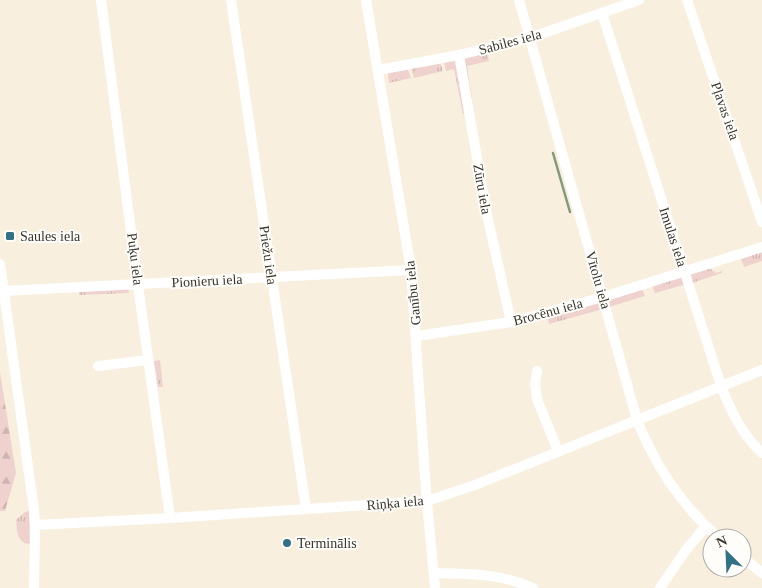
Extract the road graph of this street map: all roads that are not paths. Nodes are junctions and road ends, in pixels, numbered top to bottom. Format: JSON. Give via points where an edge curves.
{"nodes":[{"id":1,"x":101,"y":0,"type":"edge"},
{"id":2,"x":231,"y":0,"type":"edge"},
{"id":3,"x":366,"y":0,"type":"edge"},
{"id":4,"x":519,"y":0,"type":"edge"},
{"id":5,"x":638,"y":0,"type":"edge"},
{"id":6,"x":688,"y":0,"type":"edge"},
{"id":7,"x":602,"y":13,"type":"junction"},
{"id":8,"x":529,"y":38,"type":"junction"},
{"id":9,"x":459,"y":55,"type":"junction"},
{"id":10,"x":378,"y":70,"type":"junction"},
{"id":11,"x":762,"y":222,"type":"edge"},
{"id":12,"x":762,"y":247,"type":"edge"},
{"id":13,"x":0,"y":264,"type":"edge"},
{"id":14,"x":412,"y":270,"type":"junction"},
{"id":15,"x":684,"y":271,"type":"junction"},
{"id":16,"x":272,"y":278,"type":"junction"},
{"id":17,"x":138,"y":285,"type":"junction"},
{"id":18,"x":3,"y":291,"type":"junction"},
{"id":19,"x":603,"y":297,"type":"junction"},
{"id":20,"x":511,"y":322,"type":"junction"},
{"id":21,"x":4,"y":334,"type":"edge"},
{"id":22,"x":417,"y":336,"type":"junction"},
{"id":23,"x":148,"y":360,"type":"junction"},
{"id":24,"x":98,"y":366,"type":"dead end"},
{"id":25,"x":762,"y":370,"type":"edge"},
{"id":26,"x":537,"y":371,"type":"dead end"},
{"id":27,"x":721,"y":386,"type":"junction"},
{"id":28,"x":637,"y":420,"type":"junction"},
{"id":29,"x":558,"y":451,"type":"junction"},
{"id":30,"x":762,"y":453,"type":"edge"},
{"id":31,"x":427,"y":501,"type":"junction"},
{"id":32,"x":306,"y":510,"type":"junction"},
{"id":33,"x":170,"y":518,"type":"junction"},
{"id":34,"x":35,"y":525,"type":"junction"},
{"id":35,"x":706,"y":526,"type":"joint"},
{"id":36,"x":752,"y":565,"type":"edge"},
{"id":37,"x":434,"y":573,"type":"junction"},
{"id":38,"x":762,"y":573,"type":"edge"},
{"id":39,"x":34,"y":588,"type":"edge"},
{"id":40,"x":436,"y":588,"type":"edge"},
{"id":41,"x":533,"y":588,"type":"edge"},
{"id":42,"x":660,"y":588,"type":"edge"}],
"edges":[{"from":1,"to":17,"type":"street","name":"Puķu iela"},
{"from":2,"to":16,"type":"street","name":"Priežu iela"},
{"from":3,"to":10,"type":"street","name":"Ganību iela"},
{"from":4,"to":8,"type":"street","name":"Vītolu iela"},
{"from":5,"to":7,"type":"street","name":"Sabiles iela"},
{"from":6,"to":11,"type":"street","name":"Pļavas iela"},
{"from":7,"to":8,"type":"street","name":"Sabiles iela"},
{"from":7,"to":15,"type":"street","name":"Imulas iela"},
{"from":8,"to":9,"type":"street","name":"Sabiles iela"},
{"from":8,"to":19,"type":"street","name":"Vītolu iela"},
{"from":9,"to":10,"type":"street","name":"Sabiles iela"},
{"from":9,"to":20,"type":"street","name":"Zūru iela","via":[[487,215]]},
{"from":10,"to":14,"type":"street","name":"Ganību iela"},
{"from":12,"to":15,"type":"street","name":"Brocēnu iela"},
{"from":13,"to":18,"type":"street"},
{"from":14,"to":16,"type":"street","name":"Pionieru iela"},
{"from":14,"to":22,"type":"street","name":"Ganību iela"},
{"from":15,"to":19,"type":"street","name":"Brocēnu iela"},
{"from":15,"to":27,"type":"street","name":"Imulas iela"},
{"from":16,"to":17,"type":"street","name":"Pionieru iela"},
{"from":16,"to":32,"type":"street","name":"Priežu iela"},
{"from":17,"to":18,"type":"street","name":"Pionieru iela"},
{"from":17,"to":23,"type":"street","name":"Puķu iela"},
{"from":18,"to":21,"type":"street"},
{"from":19,"to":20,"type":"street","name":"Brocēnu iela"},
{"from":19,"to":28,"type":"street","name":"Vītolu iela"},
{"from":20,"to":22,"type":"street","name":"Brocēnu iela"},
{"from":21,"to":34,"type":"street"},
{"from":22,"to":31,"type":"street","name":"Ganību iela"},
{"from":23,"to":24,"type":"street"},
{"from":23,"to":33,"type":"street","name":"Puķu iela"},
{"from":25,"to":27,"type":"street","name":"Riņķa iela"},
{"from":26,"to":29,"type":"street","via":[[537,399]]},
{"from":27,"to":28,"type":"street","name":"Riņķa iela"},
{"from":27,"to":30,"type":"street","name":"Imulas iela","via":[[739,425]]},
{"from":28,"to":29,"type":"street","name":"Riņķa iela"},
{"from":28,"to":35,"type":"street","name":"Vītolu iela","via":[[668,480]]},
{"from":29,"to":31,"type":"street","name":"Riņķa iela"},
{"from":31,"to":32,"type":"street","name":"Riņķa iela"},
{"from":31,"to":37,"type":"street","name":"Ganību iela"},
{"from":32,"to":33,"type":"street","name":"Riņķa iela"},
{"from":33,"to":34,"type":"street","name":"Riņķa iela"},
{"from":34,"to":39,"type":"street"},
{"from":35,"to":42,"type":"street"},
{"from":36,"to":38,"type":"street"},
{"from":37,"to":40,"type":"street","name":"Ganību iela"},
{"from":37,"to":41,"type":"street","via":[[488,574]]}]}
